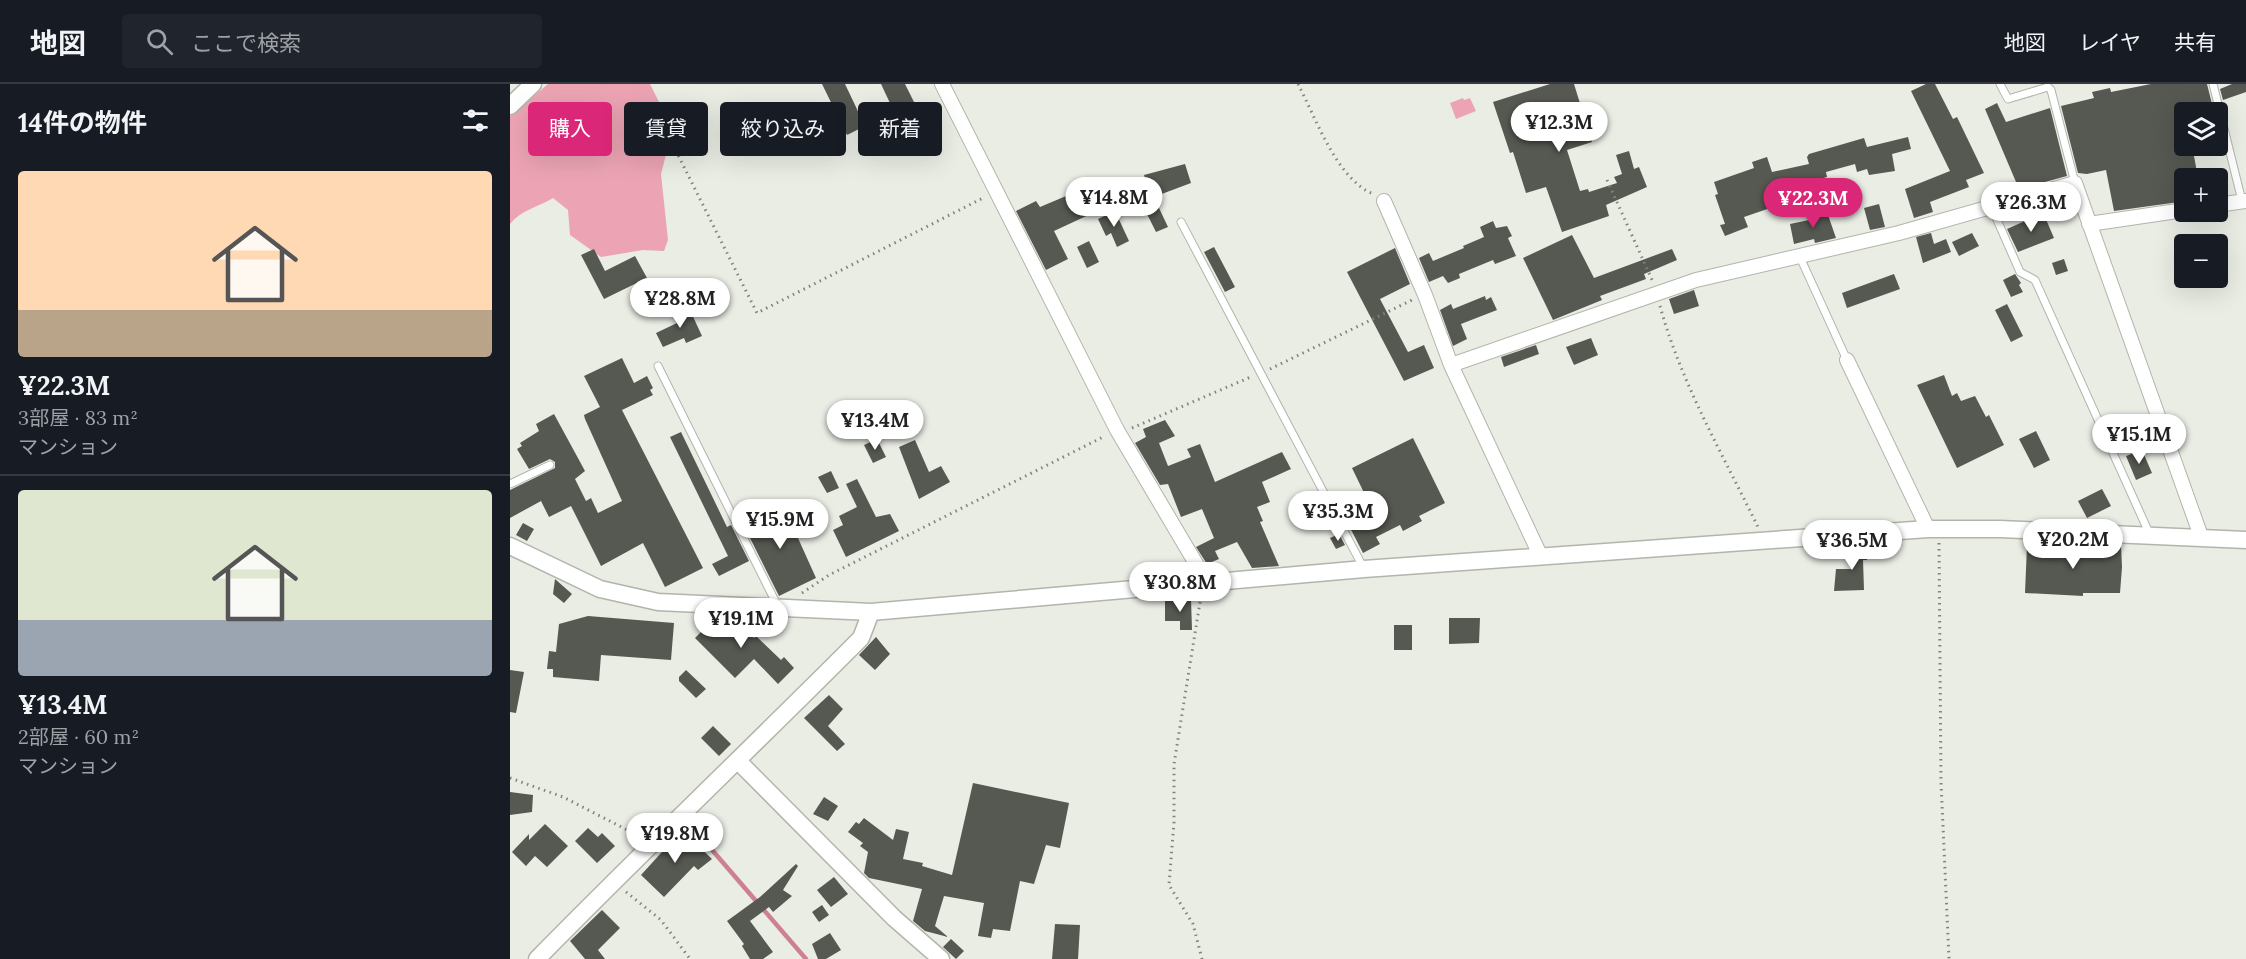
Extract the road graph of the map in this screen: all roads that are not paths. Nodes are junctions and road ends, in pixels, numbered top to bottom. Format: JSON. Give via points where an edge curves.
{"nodes":[{"id":1,"x":533,"y":84,"type":"edge"},
{"id":2,"x":942,"y":84,"type":"edge"},
{"id":3,"x":2000,"y":84,"type":"edge"},
{"id":4,"x":2213,"y":84,"type":"edge"},
{"id":5,"x":510,"y":106,"type":"edge"},
{"id":6,"x":2075,"y":183,"type":"junction"},
{"id":7,"x":1384,"y":201,"type":"road end"},
{"id":8,"x":2244,"y":201,"type":"edge"},
{"id":9,"x":2228,"y":203,"type":"edge"},
{"id":10,"x":1990,"y":206,"type":"junction"},
{"id":11,"x":2174,"y":211,"type":"edge"},
{"id":12,"x":1181,"y":222,"type":"dead end"},
{"id":13,"x":2089,"y":224,"type":"junction"},
{"id":14,"x":1799,"y":255,"type":"junction"},
{"id":15,"x":1847,"y":360,"type":"joint"},
{"id":16,"x":658,"y":366,"type":"dead end"},
{"id":17,"x":1451,"y":366,"type":"junction"},
{"id":18,"x":550,"y":465,"type":"dead end"},
{"id":19,"x":510,"y":484,"type":"edge"},
{"id":20,"x":1934,"y":529,"type":"junction"},
{"id":21,"x":2151,"y":537,"type":"junction"},
{"id":22,"x":2202,"y":539,"type":"junction"},
{"id":23,"x":2246,"y":540,"type":"edge"},
{"id":24,"x":510,"y":546,"type":"edge"},
{"id":25,"x":1541,"y":557,"type":"junction"},
{"id":26,"x":1364,"y":569,"type":"junction"},
{"id":27,"x":1205,"y":584,"type":"junction"},
{"id":28,"x":778,"y":609,"type":"junction"},
{"id":29,"x":871,"y":612,"type":"junction"},
{"id":30,"x":738,"y":761,"type":"junction"},
{"id":31,"x":537,"y":959,"type":"edge"},
{"id":32,"x":941,"y":959,"type":"edge"}],
"edges":[{"from":1,"to":5,"type":"street"},
{"from":2,"to":27,"type":"street","via":[[1118,431]]},
{"from":3,"to":6,"type":"lane","via":[[2008,99],[2048,87],[2051,90]]},
{"from":4,"to":8,"type":"lane"},
{"from":6,"to":10,"type":"street"},
{"from":6,"to":13,"type":"street"},
{"from":7,"to":17,"type":"street"},
{"from":8,"to":9,"type":"street"},
{"from":10,"to":14,"type":"street"},
{"from":10,"to":21,"type":"lane","via":[[2020,272],[2036,280]]},
{"from":11,"to":13,"type":"street"},
{"from":12,"to":26,"type":"lane"},
{"from":13,"to":22,"type":"street"},
{"from":14,"to":15,"type":"lane"},
{"from":14,"to":17,"type":"street","via":[[1656,292]]},
{"from":15,"to":20,"type":"street"},
{"from":16,"to":28,"type":"lane"},
{"from":17,"to":25,"type":"street"},
{"from":18,"to":19,"type":"lane"},
{"from":20,"to":21,"type":"street"},
{"from":20,"to":25,"type":"street"},
{"from":21,"to":22,"type":"street"},
{"from":22,"to":23,"type":"street"},
{"from":24,"to":28,"type":"street","via":[[567,575],[625,596],[658,602]]},
{"from":25,"to":26,"type":"street"},
{"from":26,"to":27,"type":"street"},
{"from":27,"to":29,"type":"street"},
{"from":28,"to":29,"type":"street"},
{"from":29,"to":30,"type":"street","via":[[861,638]]},
{"from":30,"to":31,"type":"street","via":[[651,842]]},
{"from":30,"to":32,"type":"street","via":[[894,918]]}]}
